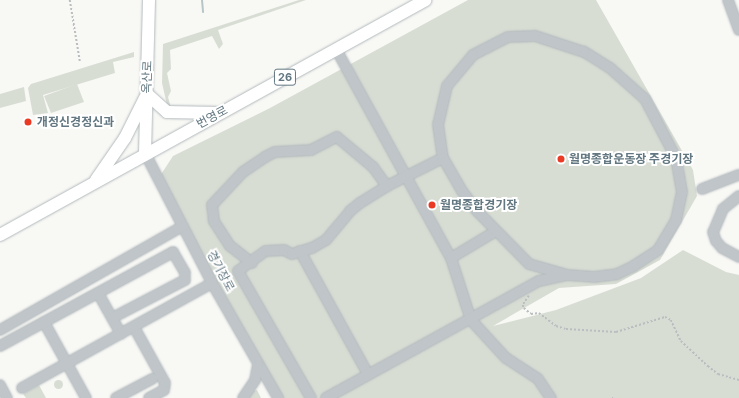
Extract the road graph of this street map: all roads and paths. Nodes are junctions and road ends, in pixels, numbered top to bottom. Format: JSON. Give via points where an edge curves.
{"nodes":[{"id":1,"x":70,"y":0,"type":"edge"},
{"id":2,"x":149,"y":0,"type":"edge"},
{"id":3,"x":425,"y":0,"type":"edge"},
{"id":4,"x":728,"y":0,"type":"edge"},
{"id":5,"x":739,"y":30,"type":"edge"},
{"id":6,"x":336,"y":49,"type":"junction"},
{"id":7,"x":80,"y":61,"type":"dead end"},
{"id":8,"x":147,"y":94,"type":"junction"},
{"id":9,"x":220,"y":113,"type":"junction"},
{"id":10,"x":145,"y":154,"type":"junction"},
{"id":11,"x":443,"y":158,"type":"junction"},
{"id":12,"x":739,"y":175,"type":"edge"},
{"id":13,"x":406,"y":178,"type":"junction"},
{"id":14,"x":94,"y":182,"type":"junction"},
{"id":15,"x":387,"y":186,"type":"junction"},
{"id":16,"x":702,"y":189,"type":"dead end"},
{"id":17,"x":739,"y":196,"type":"edge"},
{"id":18,"x":183,"y":226,"type":"junction"},
{"id":19,"x":496,"y":232,"type":"junction"},
{"id":20,"x":0,"y":235,"type":"edge"},
{"id":21,"x":300,"y":251,"type":"junction"},
{"id":22,"x":739,"y":257,"type":"edge"},
{"id":23,"x":451,"y":258,"type":"junction"},
{"id":24,"x":252,"y":263,"type":"junction"},
{"id":25,"x":567,"y":275,"type":"junction"},
{"id":26,"x":212,"y":282,"type":"junction"},
{"id":27,"x":530,"y":286,"type":"junction"},
{"id":28,"x":98,"y":293,"type":"junction"},
{"id":29,"x":112,"y":318,"type":"junction"},
{"id":30,"x":471,"y":320,"type":"junction"},
{"id":31,"x":44,"y":322,"type":"junction"},
{"id":32,"x":134,"y":327,"type":"junction"},
{"id":33,"x":0,"y":330,"type":"edge"},
{"id":34,"x":121,"y":334,"type":"junction"},
{"id":35,"x":0,"y":346,"type":"edge"},
{"id":36,"x":67,"y":364,"type":"junction"},
{"id":37,"x":258,"y":365,"type":"junction"},
{"id":38,"x":368,"y":374,"type":"junction"},
{"id":39,"x":152,"y":379,"type":"dead end"},
{"id":40,"x":739,"y":380,"type":"edge"},
{"id":41,"x":0,"y":385,"type":"edge"},
{"id":42,"x":22,"y":388,"type":"dead end"},
{"id":43,"x":339,"y":394,"type":"edge"},
{"id":44,"x":7,"y":398,"type":"edge"},
{"id":45,"x":86,"y":398,"type":"edge"},
{"id":46,"x":116,"y":398,"type":"edge"},
{"id":47,"x":148,"y":398,"type":"edge"},
{"id":48,"x":243,"y":398,"type":"edge"},
{"id":49,"x":278,"y":398,"type":"edge"},
{"id":50,"x":311,"y":398,"type":"edge"},
{"id":51,"x":326,"y":398,"type":"edge"},
{"id":52,"x":551,"y":398,"type":"edge"}],
"edges":[{"from":1,"to":7,"type":"path"},
{"from":2,"to":8,"type":"main road","name":"옥산로"},
{"from":3,"to":6,"type":"main road","name":"번영로","number":"26"},
{"from":4,"to":5,"type":"street"},
{"from":6,"to":9,"type":"main road","name":"번영로","number":"26"},
{"from":6,"to":13,"type":"street"},
{"from":8,"to":9,"type":"main road","via":[[173,114]]},
{"from":8,"to":10,"type":"main road","name":"옥산로"},
{"from":8,"to":14,"type":"main road","via":[[125,138]]},
{"from":9,"to":10,"type":"main road","name":"번영로","number":"26"},
{"from":10,"to":14,"type":"main road","name":"번영로","number":"26"},
{"from":10,"to":18,"type":"street","name":"경기장로"},
{"from":11,"to":13,"type":"street"},
{"from":11,"to":19,"type":"street","via":[[462,191]]},
{"from":11,"to":25,"type":"street","via":[[438,124],[447,86],[473,55],[508,37],[535,36],[573,47],[610,68],[635,90],[653,112],[676,158],[682,192],[676,220],[658,250],[632,267],[617,274],[594,277]]},
{"from":12,"to":16,"type":"street"},
{"from":13,"to":15,"type":"street"},
{"from":13,"to":23,"type":"street"},
{"from":14,"to":20,"type":"main road","name":"번영로","number":"26"},
{"from":15,"to":21,"type":"street","via":[[350,211],[326,240]]},
{"from":15,"to":24,"type":"street","via":[[373,167],[337,137],[311,150],[275,152],[265,157],[243,172],[212,205],[214,221],[230,246]]},
{"from":17,"to":22,"type":"street","via":[[723,209],[713,232],[722,248]]},
{"from":18,"to":26,"type":"street","name":"경기장로"},
{"from":18,"to":33,"type":"street"},
{"from":19,"to":23,"type":"street"},
{"from":19,"to":25,"type":"street","via":[[529,264]]},
{"from":21,"to":24,"type":"street","via":[[292,254],[284,250],[266,251]]},
{"from":21,"to":38,"type":"street"},
{"from":23,"to":30,"type":"street"},
{"from":24,"to":50,"type":"street","via":[[238,271]]},
{"from":25,"to":27,"type":"street"},
{"from":26,"to":32,"type":"street"},
{"from":26,"to":37,"type":"street","name":"경기장로"},
{"from":27,"to":30,"type":"street"},
{"from":27,"to":40,"type":"path","via":[[529,299],[523,305],[524,308],[531,314],[539,313],[556,326],[566,329],[616,332],[665,317],[671,320],[681,341],[708,366],[718,374]]},
{"from":28,"to":29,"type":"street"},
{"from":28,"to":29,"type":"street","via":[[173,252],[185,274],[185,280]]},
{"from":28,"to":31,"type":"street"},
{"from":29,"to":34,"type":"street"},
{"from":30,"to":38,"type":"street"},
{"from":30,"to":52,"type":"street","via":[[506,358],[538,379]]},
{"from":31,"to":35,"type":"street"},
{"from":31,"to":36,"type":"street"},
{"from":32,"to":34,"type":"street"},
{"from":32,"to":47,"type":"street","via":[[165,383],[164,390]]},
{"from":34,"to":36,"type":"street"},
{"from":36,"to":42,"type":"street"},
{"from":36,"to":45,"type":"street"},
{"from":37,"to":48,"type":"street","via":[[255,380]]},
{"from":37,"to":49,"type":"street","name":"경기장로"},
{"from":38,"to":43,"type":"street"},
{"from":39,"to":46,"type":"street"},
{"from":41,"to":44,"type":"street"},
{"from":43,"to":51,"type":"street"}]}
